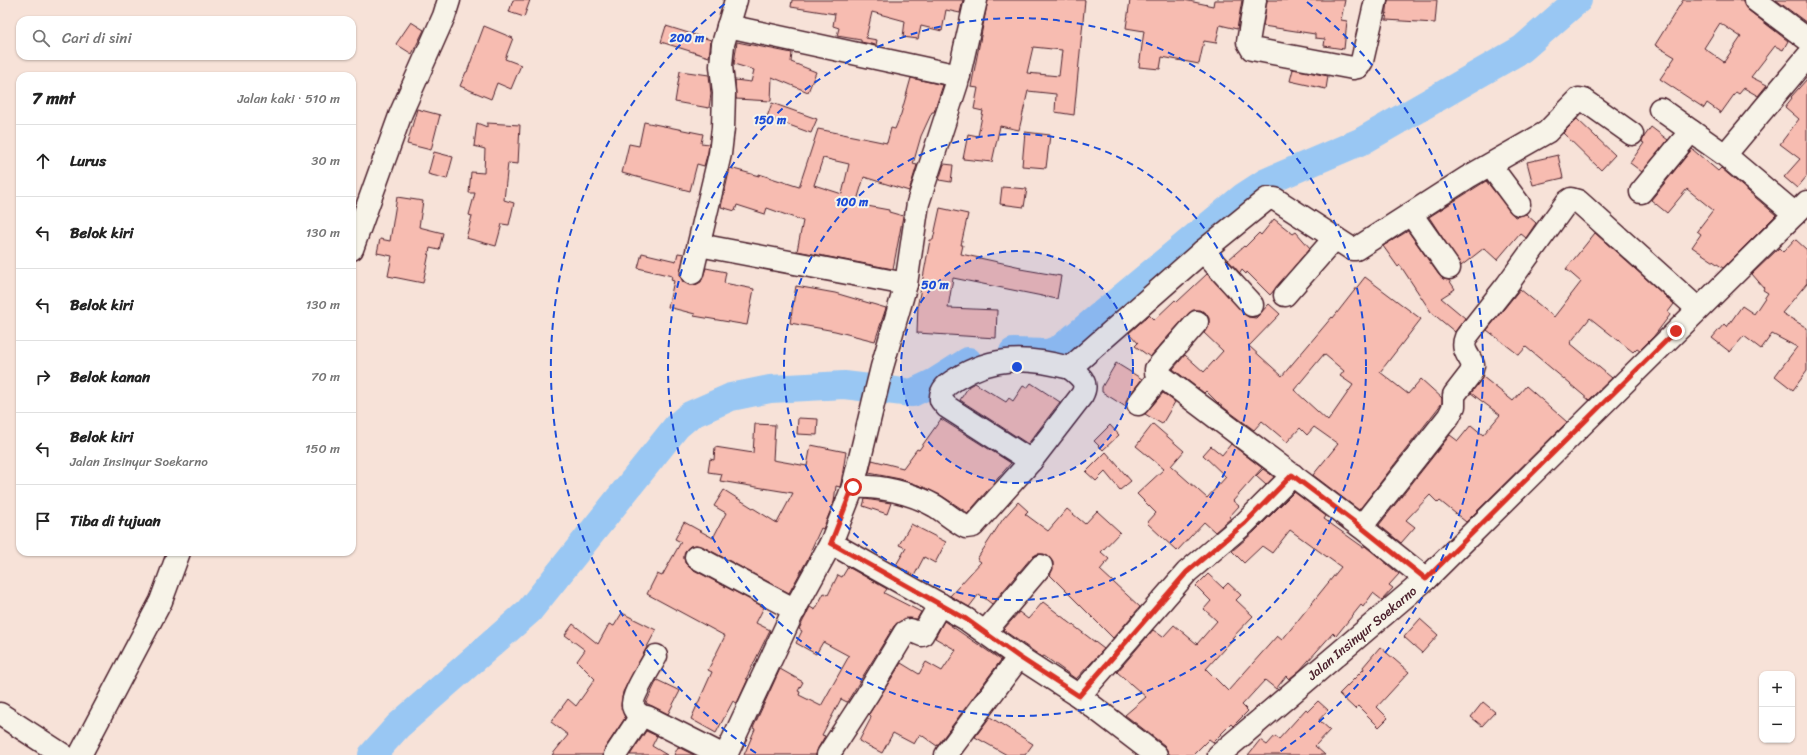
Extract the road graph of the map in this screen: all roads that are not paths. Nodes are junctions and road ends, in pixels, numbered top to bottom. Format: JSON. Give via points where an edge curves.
{"nodes":[{"id":1,"x":449,"y":0,"type":"edge"},
{"id":2,"x":736,"y":0,"type":"edge"},
{"id":3,"x":976,"y":0,"type":"edge"},
{"id":4,"x":1255,"y":0,"type":"edge"},
{"id":5,"x":1376,"y":0,"type":"edge"},
{"id":6,"x":1755,"y":0,"type":"edge"},
{"id":7,"x":728,"y":26,"type":"junction"},
{"id":8,"x":1807,"y":39,"type":"edge"},
{"id":9,"x":1807,"y":57,"type":"edge"},
{"id":10,"x":959,"y":76,"type":"junction"},
{"id":11,"x":1660,"y":109,"type":"dead end"},
{"id":12,"x":1691,"y":131,"type":"junction"},
{"id":13,"x":1632,"y":134,"type":"dead end"},
{"id":14,"x":1724,"y":155,"type":"junction"},
{"id":15,"x":1490,"y":165,"type":"junction"},
{"id":16,"x":1641,"y":192,"type":"dead end"},
{"id":17,"x":1519,"y":204,"type":"dead end"},
{"id":18,"x":1802,"y":210,"type":"edge"},
{"id":19,"x":1411,"y":214,"type":"junction"},
{"id":20,"x":356,"y":238,"type":"edge"},
{"id":21,"x":1335,"y":238,"type":"junction"},
{"id":22,"x":699,"y":244,"type":"junction"},
{"id":23,"x":1203,"y":251,"type":"junction"},
{"id":24,"x":1449,"y":268,"type":"dead end"},
{"id":25,"x":692,"y":273,"type":"dead end"},
{"id":26,"x":906,"y":284,"type":"junction"},
{"id":27,"x":1285,"y":295,"type":"dead end"},
{"id":28,"x":1252,"y":305,"type":"dead end"},
{"id":29,"x":1698,"y":309,"type":"junction"},
{"id":30,"x":1197,"y":322,"type":"dead end"},
{"id":31,"x":1070,"y":368,"type":"junction"},
{"id":32,"x":1160,"y":376,"type":"junction"},
{"id":33,"x":1138,"y":404,"type":"dead end"},
{"id":34,"x":1031,"y":460,"type":"junction"},
{"id":35,"x":1292,"y":475,"type":"junction"},
{"id":36,"x":853,"y":487,"type":"junction"},
{"id":37,"x":1361,"y":527,"type":"junction"},
{"id":38,"x":831,"y":543,"type":"junction"},
{"id":39,"x":178,"y":556,"type":"edge"},
{"id":40,"x":696,"y":557,"type":"dead end"},
{"id":41,"x":1041,"y":566,"type":"dead end"},
{"id":42,"x":1426,"y":579,"type":"junction"},
{"id":43,"x":940,"y":604,"type":"junction"},
{"id":44,"x":795,"y":610,"type":"junction"},
{"id":45,"x":985,"y":632,"type":"junction"},
{"id":46,"x":656,"y":656,"type":"dead end"},
{"id":47,"x":1019,"y":657,"type":"junction"},
{"id":48,"x":1079,"y":696,"type":"junction"},
{"id":49,"x":0,"y":714,"type":"edge"},
{"id":50,"x":641,"y":716,"type":"junction"},
{"id":51,"x":63,"y":755,"type":"edge"},
{"id":52,"x":80,"y":755,"type":"edge"},
{"id":53,"x":615,"y":755,"type":"edge"},
{"id":54,"x":722,"y":755,"type":"edge"},
{"id":55,"x":726,"y":755,"type":"edge"},
{"id":56,"x":828,"y":755,"type":"edge"},
{"id":57,"x":946,"y":755,"type":"edge"},
{"id":58,"x":1156,"y":755,"type":"edge"},
{"id":59,"x":1219,"y":755,"type":"edge"}],
"edges":[{"from":1,"to":20,"type":"street","via":[[401,113]]},
{"from":2,"to":7,"type":"street"},
{"from":3,"to":10,"type":"street"},
{"from":4,"to":5,"type":"street","via":[[1248,42],[1252,49],[1353,68],[1358,67],[1362,61]]},
{"from":6,"to":8,"type":"street"},
{"from":7,"to":10,"type":"street"},
{"from":7,"to":22,"type":"street","via":[[721,66],[724,128]]},
{"from":9,"to":14,"type":"street"},
{"from":10,"to":26,"type":"street","via":[[918,203]]},
{"from":11,"to":12,"type":"street"},
{"from":12,"to":14,"type":"street"},
{"from":12,"to":16,"type":"street"},
{"from":13,"to":15,"type":"street","via":[[1579,99],[1547,132]]},
{"from":14,"to":18,"type":"street"},
{"from":15,"to":17,"type":"street"},
{"from":15,"to":19,"type":"street"},
{"from":18,"to":29,"type":"street","name":"Jalan Insinyur Soekarno"},
{"from":19,"to":21,"type":"street","via":[[1356,249]]},
{"from":19,"to":24,"type":"street"},
{"from":21,"to":23,"type":"street","via":[[1271,198]]},
{"from":21,"to":27,"type":"street"},
{"from":22,"to":25,"type":"street"},
{"from":22,"to":26,"type":"street"},
{"from":23,"to":28,"type":"street"},
{"from":23,"to":31,"type":"street"},
{"from":26,"to":36,"type":"street","via":[[882,367]]},
{"from":29,"to":37,"type":"street","via":[[1578,201],[1567,202],[1466,338],[1463,344],[1464,351],[1473,365],[1471,373],[1454,395],[1454,406],[1449,416]]},
{"from":29,"to":42,"type":"street","name":"Jalan Insinyur Soekarno"},
{"from":30,"to":32,"type":"street","via":[[1156,369]]},
{"from":31,"to":34,"type":"street","via":[[1082,378],[1084,391]]},
{"from":31,"to":34,"type":"street","via":[[1034,360],[1001,361],[965,374],[941,393],[941,400],[947,407]]},
{"from":32,"to":33,"type":"street"},
{"from":32,"to":35,"type":"street"},
{"from":34,"to":36,"type":"street","via":[[971,527],[964,526],[934,506],[907,495],[875,488]]},
{"from":35,"to":37,"type":"street"},
{"from":35,"to":48,"type":"street","via":[[1245,523],[1187,572]]},
{"from":36,"to":38,"type":"street"},
{"from":37,"to":42,"type":"street"},
{"from":38,"to":43,"type":"street"},
{"from":38,"to":44,"type":"street"},
{"from":39,"to":52,"type":"street","via":[[161,601]]},
{"from":40,"to":44,"type":"street"},
{"from":41,"to":45,"type":"street"},
{"from":42,"to":59,"type":"street","name":"Jalan Insinyur Soekarno"},
{"from":43,"to":45,"type":"street"},
{"from":43,"to":56,"type":"street","via":[[922,635],[910,630],[905,632]]},
{"from":44,"to":55,"type":"street"},
{"from":45,"to":47,"type":"street"},
{"from":46,"to":50,"type":"street","via":[[636,692],[633,704]]},
{"from":47,"to":48,"type":"street"},
{"from":47,"to":57,"type":"street"},
{"from":48,"to":58,"type":"street"},
{"from":49,"to":51,"type":"street"},
{"from":50,"to":53,"type":"street"},
{"from":50,"to":54,"type":"street"}]}
